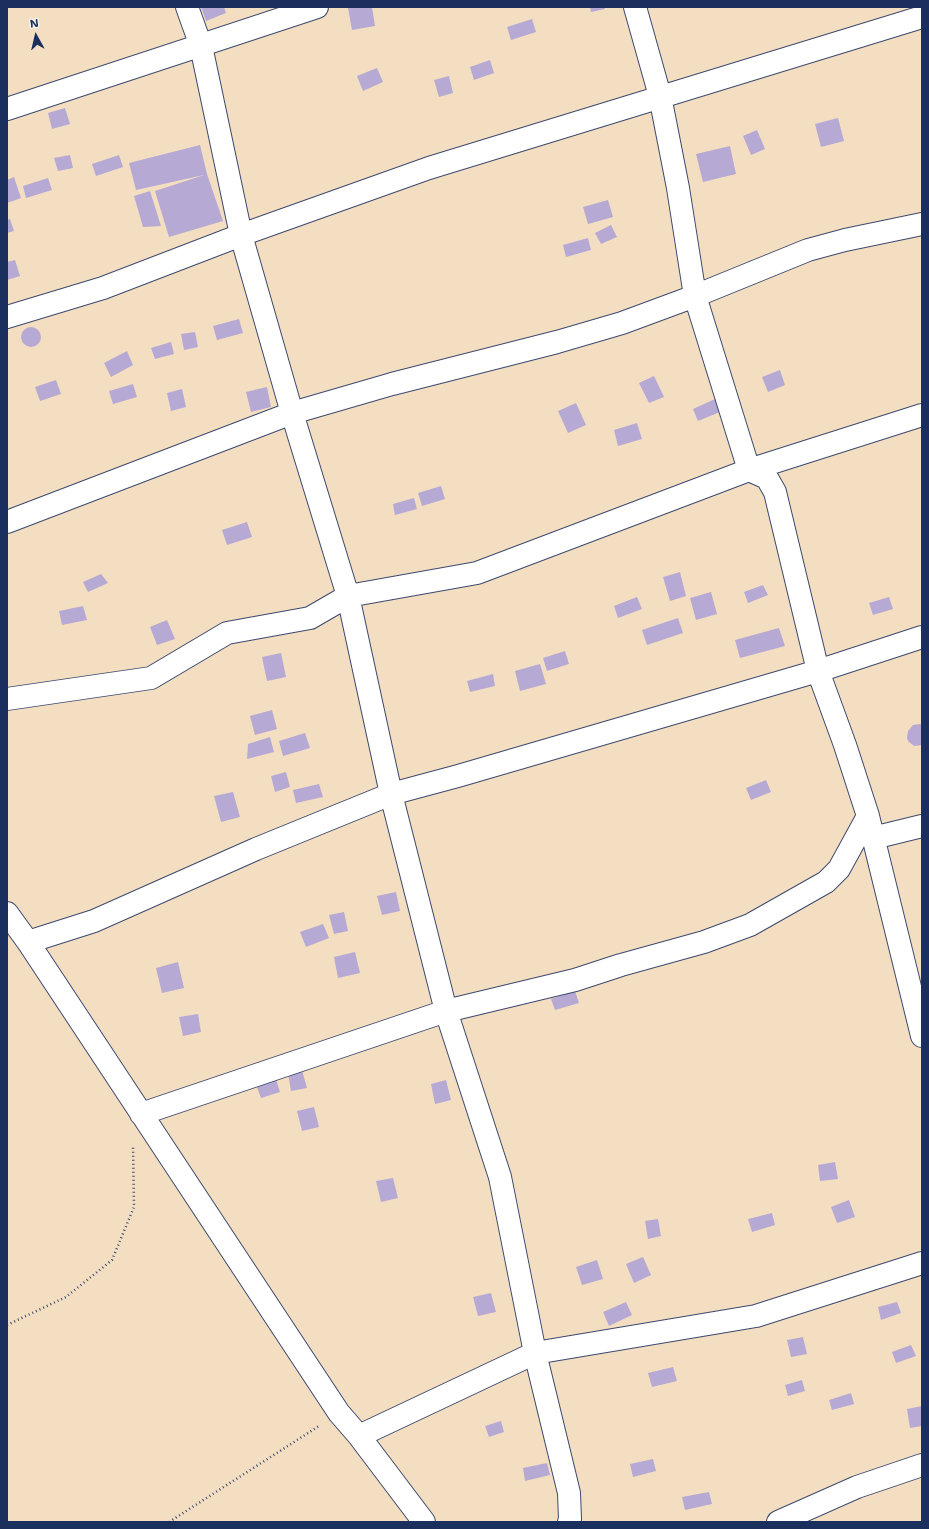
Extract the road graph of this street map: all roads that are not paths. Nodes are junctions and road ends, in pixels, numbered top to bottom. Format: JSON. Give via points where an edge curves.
{"nodes":[{"id":1,"x":187,"y":7,"type":"edge"},
{"id":2,"x":317,"y":7,"type":"edge"},
{"id":3,"x":635,"y":7,"type":"edge"},
{"id":4,"x":922,"y":18,"type":"edge"},
{"id":5,"x":201,"y":46,"type":"junction"},
{"id":6,"x":660,"y":96,"type":"junction"},
{"id":7,"x":7,"y":110,"type":"edge"},
{"id":8,"x":922,"y":224,"type":"edge"},
{"id":9,"x":241,"y":235,"type":"junction"},
{"id":10,"x":695,"y":296,"type":"junction"},
{"id":11,"x":7,"y":317,"type":"edge"},
{"id":12,"x":292,"y":413,"type":"junction"},
{"id":13,"x":922,"y":414,"type":"edge"},
{"id":14,"x":749,"y":470,"type":"junction"},
{"id":15,"x":7,"y":522,"type":"edge"},
{"id":16,"x":348,"y":596,"type":"junction"},
{"id":17,"x":922,"y":637,"type":"edge"},
{"id":18,"x":818,"y":671,"type":"junction"},
{"id":19,"x":7,"y":699,"type":"edge"},
{"id":20,"x":391,"y":794,"type":"junction"},
{"id":21,"x":868,"y":816,"type":"junction"},
{"id":22,"x":922,"y":826,"type":"edge"},
{"id":23,"x":873,"y":838,"type":"junction"},
{"id":24,"x":7,"y":913,"type":"edge"},
{"id":25,"x":28,"y":942,"type":"junction"},
{"id":26,"x":446,"y":1011,"type":"junction"},
{"id":27,"x":922,"y":1036,"type":"edge"},
{"id":28,"x":141,"y":1114,"type":"junction"},
{"id":29,"x":922,"y":1263,"type":"edge"},
{"id":30,"x":535,"y":1353,"type":"junction"},
{"id":31,"x":359,"y":1436,"type":"junction"},
{"id":32,"x":922,"y":1465,"type":"edge"},
{"id":33,"x":424,"y":1522,"type":"edge"},
{"id":34,"x":569,"y":1522,"type":"edge"},
{"id":35,"x":778,"y":1522,"type":"edge"}],
"edges":[{"from":1,"to":5,"type":"street"},
{"from":2,"to":5,"type":"street"},
{"from":3,"to":6,"type":"street"},
{"from":4,"to":6,"type":"street"},
{"from":5,"to":7,"type":"street"},
{"from":5,"to":9,"type":"street"},
{"from":6,"to":9,"type":"street","via":[[429,168]]},
{"from":6,"to":10,"type":"street"},
{"from":8,"to":10,"type":"street","via":[[808,250]]},
{"from":9,"to":11,"type":"street","via":[[103,288]]},
{"from":9,"to":12,"type":"street"},
{"from":10,"to":12,"type":"street","via":[[622,323],[564,340],[392,384]]},
{"from":10,"to":14,"type":"street"},
{"from":12,"to":15,"type":"street"},
{"from":12,"to":16,"type":"street"},
{"from":13,"to":14,"type":"street"},
{"from":14,"to":16,"type":"street","via":[[477,573]]},
{"from":14,"to":18,"type":"street","via":[[767,478],[775,492]]},
{"from":16,"to":19,"type":"street","via":[[310,618],[227,633],[151,678]]},
{"from":16,"to":20,"type":"street"},
{"from":17,"to":18,"type":"street"},
{"from":18,"to":20,"type":"street"},
{"from":18,"to":21,"type":"street","via":[[846,745]]},
{"from":20,"to":25,"type":"street","via":[[256,849],[94,922]]},
{"from":20,"to":26,"type":"street"},
{"from":21,"to":23,"type":"street"},
{"from":21,"to":26,"type":"street","via":[[839,869],[826,882],[750,925],[704,942],[575,980]]},
{"from":22,"to":23,"type":"street"},
{"from":23,"to":27,"type":"street"},
{"from":24,"to":25,"type":"street"},
{"from":25,"to":28,"type":"street"},
{"from":26,"to":28,"type":"street"},
{"from":26,"to":30,"type":"street","via":[[500,1177]]},
{"from":28,"to":31,"type":"street","via":[[339,1413]]},
{"from":29,"to":30,"type":"street","via":[[756,1316]]},
{"from":30,"to":31,"type":"street"},
{"from":30,"to":34,"type":"street","via":[[569,1493]]},
{"from":31,"to":33,"type":"street"},
{"from":32,"to":35,"type":"street","via":[[857,1487]]}]}
